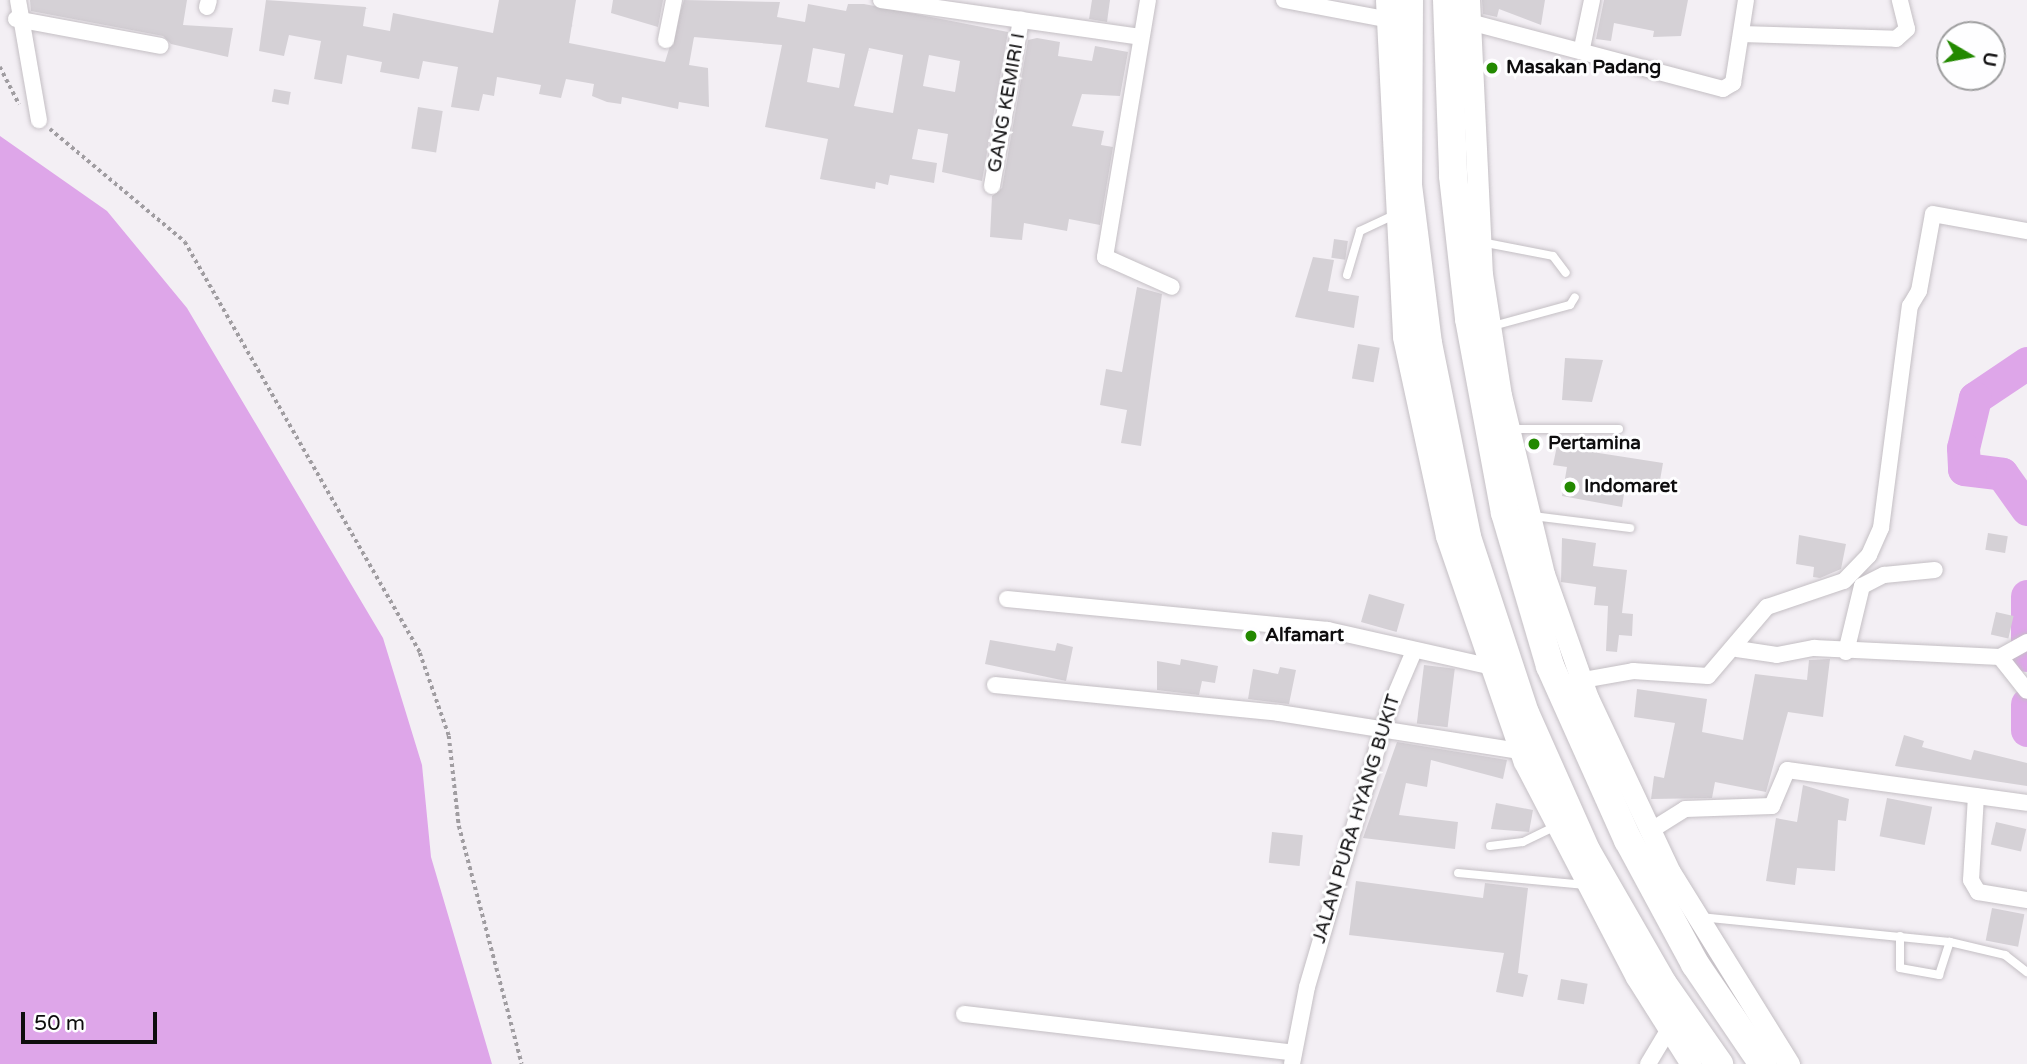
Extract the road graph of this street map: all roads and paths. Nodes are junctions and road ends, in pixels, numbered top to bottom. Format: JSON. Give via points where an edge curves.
{"nodes":[{"id":1,"x":18,"y":0,"type":"edge"},
{"id":2,"x":674,"y":0,"type":"edge"},
{"id":3,"x":881,"y":0,"type":"edge"},
{"id":4,"x":1148,"y":0,"type":"edge"},
{"id":5,"x":1284,"y":0,"type":"edge"},
{"id":6,"x":1592,"y":0,"type":"edge"},
{"id":7,"x":1746,"y":0,"type":"edge"},
{"id":8,"x":1899,"y":0,"type":"edge"},
{"id":9,"x":1397,"y":10,"type":"edge"},
{"id":10,"x":1458,"y":10,"type":"edge"},
{"id":11,"x":16,"y":19,"type":"junction"},
{"id":12,"x":1021,"y":20,"type":"junction"},
{"id":13,"x":1741,"y":34,"type":"junction"},
{"id":14,"x":1140,"y":37,"type":"junction"},
{"id":15,"x":666,"y":40,"type":"dead end"},
{"id":16,"x":161,"y":46,"type":"dead end"},
{"id":17,"x":1582,"y":48,"type":"junction"},
{"id":18,"x":39,"y":120,"type":"joint"},
{"id":19,"x":992,"y":186,"type":"dead end"},
{"id":20,"x":1396,"y":214,"type":"junction"},
{"id":21,"x":2027,"y":231,"type":"edge"},
{"id":22,"x":1470,"y":239,"type":"junction"},
{"id":23,"x":1566,"y":273,"type":"dead end"},
{"id":24,"x":1347,"y":275,"type":"dead end"},
{"id":25,"x":1172,"y":287,"type":"dead end"},
{"id":26,"x":1575,"y":297,"type":"dead end"},
{"id":27,"x":1490,"y":327,"type":"junction"},
{"id":28,"x":1509,"y":429,"type":"junction"},
{"id":29,"x":1619,"y":429,"type":"dead end"},
{"id":30,"x":1530,"y":516,"type":"junction"},
{"id":31,"x":1630,"y":528,"type":"dead end"},
{"id":32,"x":1935,"y":570,"type":"dead end"},
{"id":33,"x":1007,"y":599,"type":"dead end"},
{"id":34,"x":2027,"y":642,"type":"edge"},
{"id":35,"x":1737,"y":649,"type":"junction"},
{"id":36,"x":1414,"y":650,"type":"junction"},
{"id":37,"x":1846,"y":652,"type":"junction"},
{"id":38,"x":2005,"y":654,"type":"junction"},
{"id":39,"x":1488,"y":666,"type":"junction"},
{"id":40,"x":1570,"y":682,"type":"junction"},
{"id":41,"x":995,"y":685,"type":"dead end"},
{"id":42,"x":2026,"y":690,"type":"edge"},
{"id":43,"x":1382,"y":732,"type":"junction"},
{"id":44,"x":1520,"y":751,"type":"junction"},
{"id":45,"x":1976,"y":796,"type":"junction"},
{"id":46,"x":2027,"y":803,"type":"edge"},
{"id":47,"x":1556,"y":827,"type":"junction"},
{"id":48,"x":1650,"y":831,"type":"junction"},
{"id":49,"x":1490,"y":846,"type":"dead end"},
{"id":50,"x":1458,"y":873,"type":"dead end"},
{"id":51,"x":1588,"y":886,"type":"junction"},
{"id":52,"x":2027,"y":900,"type":"edge"},
{"id":53,"x":1695,"y":917,"type":"junction"},
{"id":54,"x":1900,"y":936,"type":"junction"},
{"id":55,"x":1950,"y":942,"type":"junction"},
{"id":56,"x":2027,"y":972,"type":"edge"},
{"id":57,"x":964,"y":1014,"type":"dead end"},
{"id":58,"x":1667,"y":1032,"type":"junction"},
{"id":59,"x":1293,"y":1058,"type":"edge"},
{"id":60,"x":1757,"y":1062,"type":"edge"},
{"id":61,"x":522,"y":1064,"type":"edge"},
{"id":62,"x":1648,"y":1064,"type":"edge"},
{"id":63,"x":1691,"y":1064,"type":"edge"},
{"id":64,"x":1719,"y":1064,"type":"edge"},
{"id":65,"x":1789,"y":1064,"type":"edge"}],
"edges":[{"from":1,"to":11,"type":"street"},
{"from":2,"to":15,"type":"street"},
{"from":3,"to":12,"type":"street"},
{"from":4,"to":14,"type":"street"},
{"from":5,"to":9,"type":"street"},
{"from":6,"to":17,"type":"street"},
{"from":7,"to":13,"type":"street"},
{"from":8,"to":13,"type":"street","via":[[1907,29],[1896,39]]},
{"from":9,"to":20,"type":"street"},
{"from":9,"to":64,"type":"highway","via":[[1408,185],[1428,343],[1467,537],[1525,713],[1587,852],[1663,984]]},
{"from":10,"to":17,"type":"street"},
{"from":10,"to":22,"type":"highway"},
{"from":11,"to":16,"type":"street"},
{"from":11,"to":18,"type":"street"},
{"from":12,"to":14,"type":"street"},
{"from":12,"to":19,"type":"street","name":"GANG KEMIRI I"},
{"from":13,"to":17,"type":"street","via":[[1732,86],[1723,89]]},
{"from":14,"to":25,"type":"street","via":[[1105,257]]},
{"from":18,"to":61,"type":"path","via":[[185,242],[420,653],[449,736],[460,826]]},
{"from":20,"to":24,"type":"lane","via":[[1360,231]]},
{"from":20,"to":39,"type":"street","via":[[1403,337],[1447,536]]},
{"from":21,"to":35,"type":"street","via":[[1933,214],[1919,291],[1910,306],[1890,479],[1873,546],[1837,586],[1767,607]]},
{"from":22,"to":23,"type":"lane","via":[[1553,256]]},
{"from":22,"to":27,"type":"street"},
{"from":22,"to":40,"type":"highway","via":[[1505,513]]},
{"from":26,"to":27,"type":"lane","via":[[1570,305]]},
{"from":27,"to":28,"type":"street"},
{"from":28,"to":29,"type":"lane"},
{"from":28,"to":30,"type":"street"},
{"from":30,"to":31,"type":"lane"},
{"from":30,"to":40,"type":"street"},
{"from":32,"to":37,"type":"street","via":[[1884,575],[1862,586]]},
{"from":33,"to":36,"type":"street","via":[[1328,630]]},
{"from":34,"to":38,"type":"street"},
{"from":35,"to":37,"type":"street","via":[[1777,655]]},
{"from":35,"to":40,"type":"street","via":[[1708,676],[1633,671]]},
{"from":36,"to":39,"type":"street"},
{"from":36,"to":43,"type":"street","name":"JALAN PURA HYANG BUKIT"},
{"from":37,"to":38,"type":"street"},
{"from":38,"to":42,"type":"street"},
{"from":39,"to":44,"type":"street"},
{"from":40,"to":48,"type":"street"},
{"from":40,"to":60,"type":"highway","via":[[1657,894]]},
{"from":41,"to":43,"type":"street","via":[[1240,708]]},
{"from":43,"to":44,"type":"street"},
{"from":43,"to":59,"type":"street","name":"JALAN PURA HYANG BUKIT"},
{"from":44,"to":47,"type":"street"},
{"from":45,"to":46,"type":"street"},
{"from":45,"to":48,"type":"street","via":[[1787,770],[1772,806],[1685,809]]},
{"from":45,"to":52,"type":"street","via":[[1971,880],[1979,891]]},
{"from":47,"to":49,"type":"lane","via":[[1523,842]]},
{"from":47,"to":51,"type":"street"},
{"from":48,"to":53,"type":"street"},
{"from":50,"to":51,"type":"lane"},
{"from":51,"to":58,"type":"street"},
{"from":53,"to":54,"type":"lane"},
{"from":53,"to":65,"type":"street"},
{"from":54,"to":55,"type":"lane"},
{"from":54,"to":55,"type":"lane","via":[[1900,968],[1940,975]]},
{"from":55,"to":56,"type":"lane","via":[[2006,955]]},
{"from":57,"to":59,"type":"street"},
{"from":58,"to":62,"type":"street"},
{"from":58,"to":63,"type":"street"}]}
